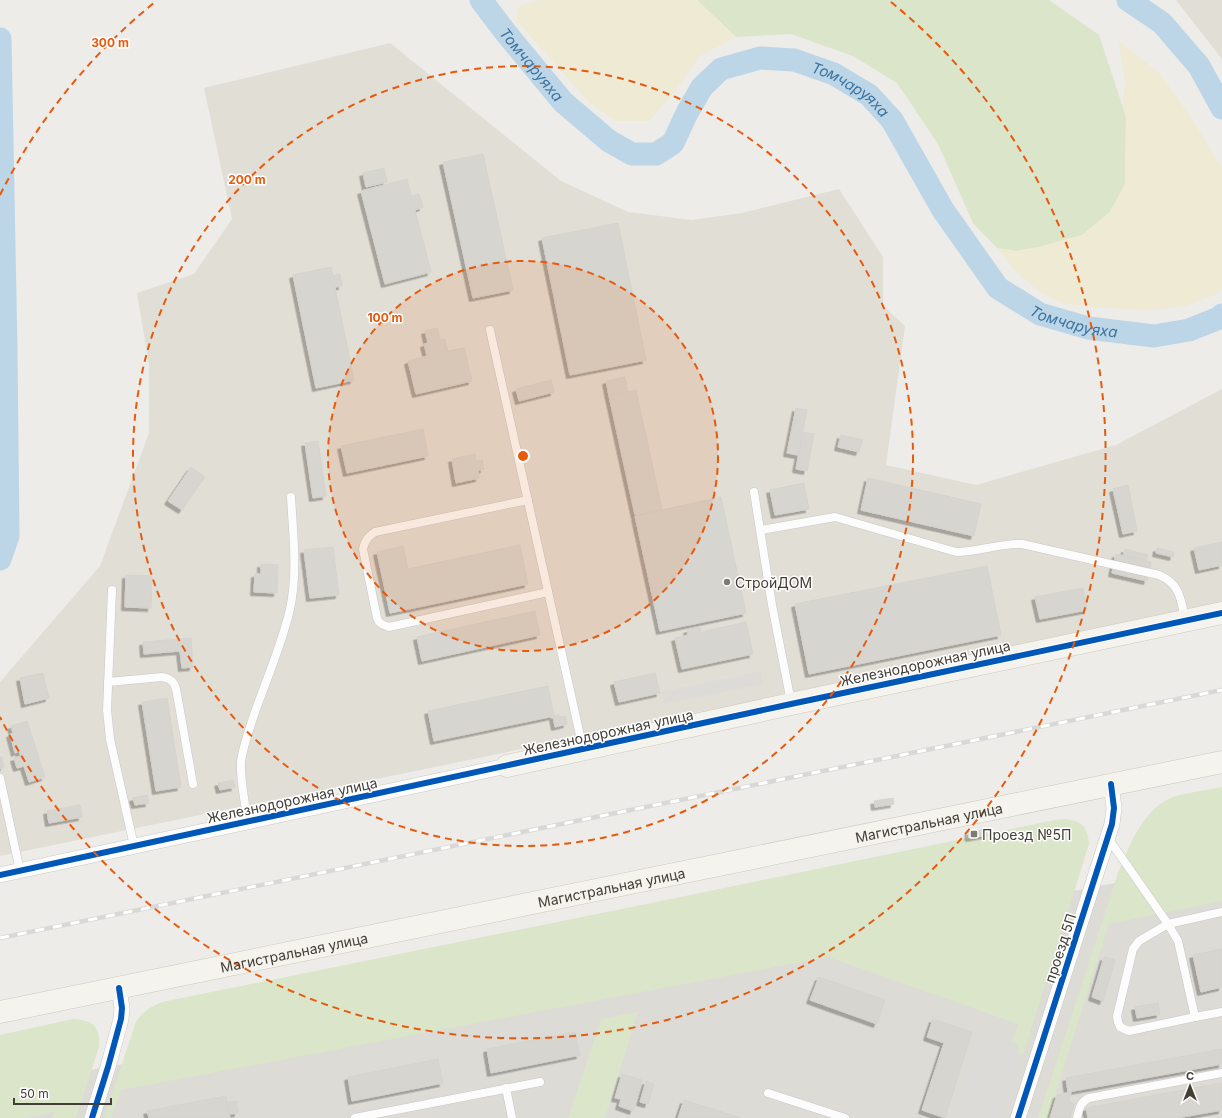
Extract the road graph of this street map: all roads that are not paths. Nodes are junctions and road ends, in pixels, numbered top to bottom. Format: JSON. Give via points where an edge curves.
{"nodes":[{"id":1,"x":490,"y":330,"type":"dead end"},
{"id":2,"x":754,"y":492,"type":"dead end"},
{"id":3,"x":291,"y":497,"type":"dead end"},
{"id":4,"x":528,"y":500,"type":"junction"},
{"id":5,"x":761,"y":530,"type":"junction"},
{"id":6,"x":112,"y":590,"type":"dead end"},
{"id":7,"x":548,"y":592,"type":"junction"},
{"id":8,"x":1222,"y":613,"type":"edge"},
{"id":9,"x":1185,"y":621,"type":"junction"},
{"id":10,"x":108,"y":682,"type":"junction"},
{"id":11,"x":791,"y":704,"type":"junction"},
{"id":12,"x":583,"y":749,"type":"junction"},
{"id":13,"x":1222,"y":762,"type":"edge"},
{"id":14,"x":507,"y":766,"type":"joint"},
{"id":15,"x":0,"y":778,"type":"edge"},
{"id":16,"x":193,"y":784,"type":"dead end"},
{"id":17,"x":1111,"y":784,"type":"junction"},
{"id":18,"x":248,"y":822,"type":"junction"},
{"id":19,"x":1108,"y":838,"type":"junction"},
{"id":20,"x":134,"y":846,"type":"junction"},
{"id":21,"x":20,"y":871,"type":"junction"},
{"id":22,"x":0,"y":875,"type":"edge"},
{"id":23,"x":1222,"y":912,"type":"edge"},
{"id":24,"x":1168,"y":924,"type":"junction"},
{"id":25,"x":119,"y":988,"type":"junction"},
{"id":26,"x":0,"y":1012,"type":"edge"},
{"id":27,"x":1222,"y":1012,"type":"edge"},
{"id":28,"x":1195,"y":1017,"type":"junction"},
{"id":29,"x":1222,"y":1073,"type":"edge"},
{"id":30,"x":540,"y":1082,"type":"dead end"},
{"id":31,"x":506,"y":1088,"type":"junction"},
{"id":32,"x":768,"y":1093,"type":"dead end"},
{"id":33,"x":92,"y":1118,"type":"edge"},
{"id":34,"x":355,"y":1118,"type":"edge"},
{"id":35,"x":512,"y":1118,"type":"edge"},
{"id":36,"x":845,"y":1118,"type":"edge"},
{"id":37,"x":1018,"y":1118,"type":"edge"},
{"id":38,"x":1077,"y":1118,"type":"edge"}],
"edges":[{"from":1,"to":4,"type":"lane"},
{"from":2,"to":5,"type":"lane"},
{"from":3,"to":18,"type":"lane","via":[[294,583],[284,630],[246,738],[242,760],[242,786]]},
{"from":4,"to":7,"type":"lane"},
{"from":4,"to":7,"type":"lane","via":[[375,532],[368,536],[363,549],[377,618],[378,622],[389,627]]},
{"from":5,"to":9,"type":"lane","via":[[834,517],[956,552],[1022,544],[1159,574],[1167,578],[1178,590]]},
{"from":5,"to":11,"type":"lane"},
{"from":6,"to":10,"type":"lane"},
{"from":7,"to":12,"type":"lane"},
{"from":8,"to":9,"type":"main road","name":"Железнодорожная улица"},
{"from":9,"to":11,"type":"main road","name":"Железнодорожная улица"},
{"from":10,"to":16,"type":"lane","via":[[162,677],[171,679],[177,694]]},
{"from":10,"to":20,"type":"lane","via":[[110,739]]},
{"from":11,"to":12,"type":"main road","name":"Железнодорожная улица"},
{"from":12,"to":14,"type":"main road","name":"Железнодорожная улица"},
{"from":13,"to":17,"type":"main road","name":"Магистральная улица"},
{"from":14,"to":18,"type":"street","name":"Железнодорожная улица"},
{"from":15,"to":21,"type":"lane"},
{"from":17,"to":19,"type":"street","name":"проезд 5П","via":[[1114,808]]},
{"from":17,"to":25,"type":"main road","name":"Магистральная улица"},
{"from":18,"to":20,"type":"street","name":"Железнодорожная улица"},
{"from":19,"to":24,"type":"lane"},
{"from":19,"to":37,"type":"street","name":"проезд 5П"},
{"from":20,"to":21,"type":"street","name":"Железнодорожная улица"},
{"from":21,"to":22,"type":"street","name":"Железнодорожная улица"},
{"from":23,"to":24,"type":"lane"},
{"from":24,"to":28,"type":"lane","via":[[1178,941]]},
{"from":24,"to":28,"type":"lane","via":[[1139,941],[1133,949],[1117,1016],[1118,1022],[1120,1027],[1129,1031]]},
{"from":25,"to":26,"type":"main road","name":"Магистральная улица"},
{"from":25,"to":33,"type":"street","via":[[122,1019]]},
{"from":27,"to":28,"type":"lane"},
{"from":29,"to":38,"type":"lane","via":[[1089,1098],[1081,1104]]},
{"from":30,"to":31,"type":"lane"},
{"from":31,"to":34,"type":"lane"},
{"from":31,"to":35,"type":"lane"},
{"from":32,"to":36,"type":"lane"}]}
